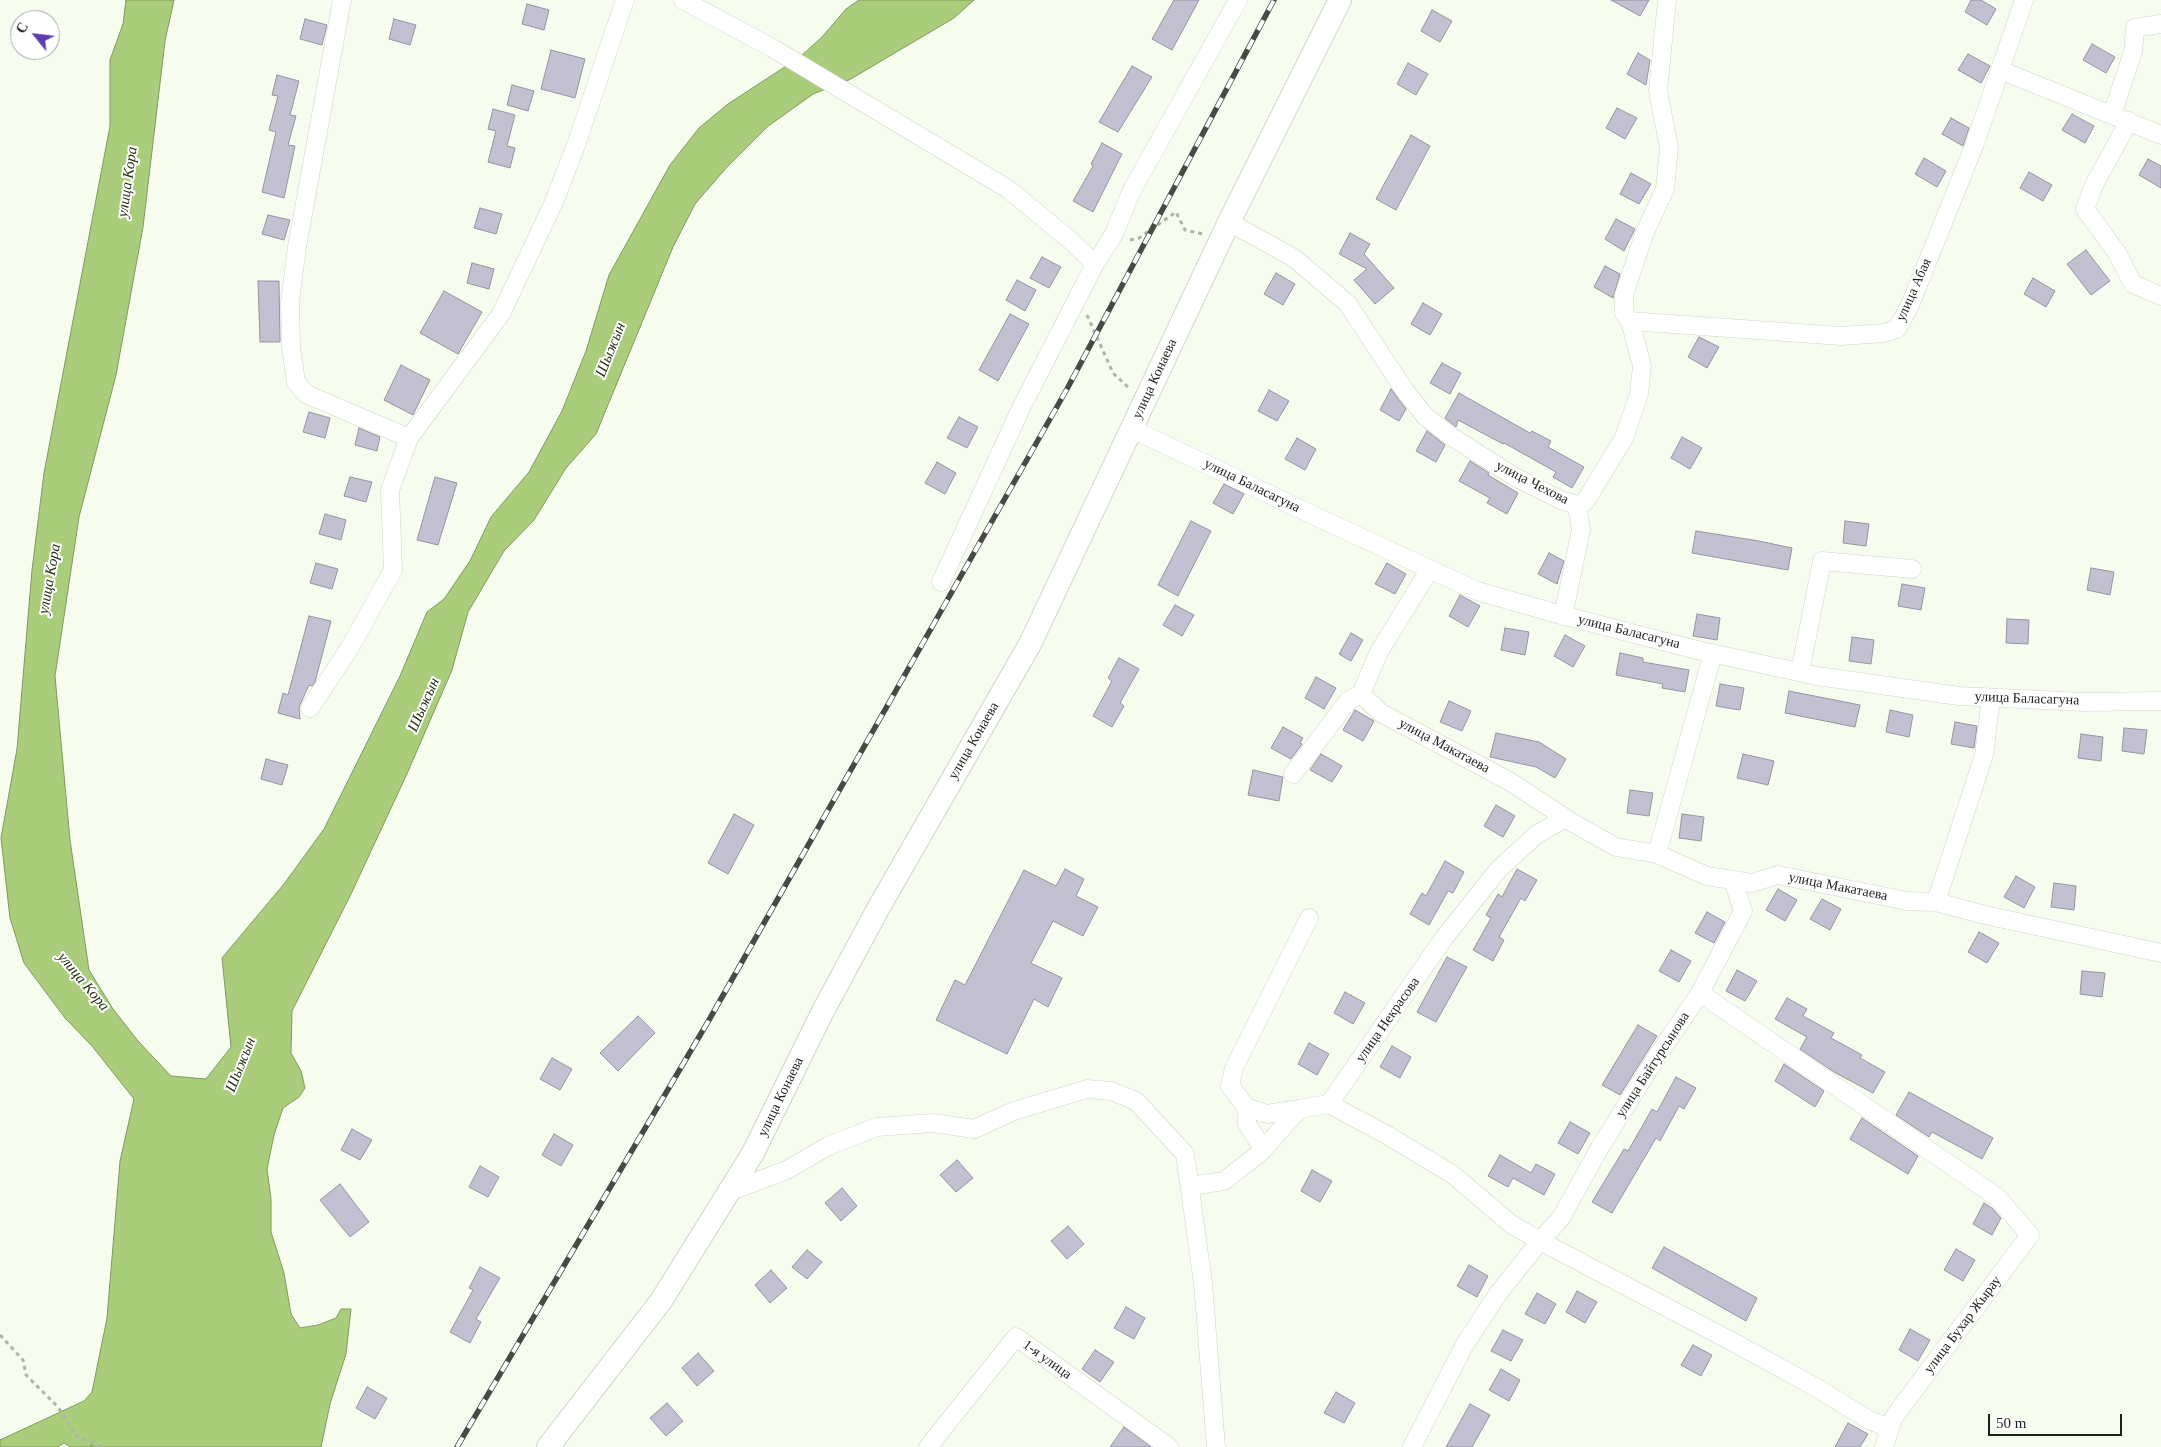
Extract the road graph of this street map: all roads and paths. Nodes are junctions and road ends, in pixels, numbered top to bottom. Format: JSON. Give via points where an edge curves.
{"nodes":[{"id":1,"x":342,"y":0,"type":"edge"},
{"id":2,"x":625,"y":0,"type":"edge"},
{"id":3,"x":683,"y":0,"type":"edge"},
{"id":4,"x":1238,"y":0,"type":"edge"},
{"id":5,"x":1340,"y":0,"type":"edge"},
{"id":6,"x":1667,"y":0,"type":"edge"},
{"id":7,"x":2024,"y":0,"type":"edge"},
{"id":8,"x":2161,"y":24,"type":"edge"},
{"id":9,"x":2000,"y":70,"type":"junction"},
{"id":10,"x":2112,"y":115,"type":"junction"},
{"id":11,"x":2129,"y":121,"type":"junction"},
{"id":12,"x":2161,"y":134,"type":"edge"},
{"id":13,"x":1226,"y":228,"type":"junction"},
{"id":14,"x":1109,"y":242,"type":"junction"},
{"id":15,"x":1094,"y":264,"type":"junction"},
{"id":16,"x":1083,"y":287,"type":"junction"},
{"id":17,"x":2160,"y":293,"type":"edge"},
{"id":18,"x":1630,"y":321,"type":"junction"},
{"id":19,"x":1144,"y":402,"type":"junction"},
{"id":20,"x":1132,"y":429,"type":"junction"},
{"id":21,"x":409,"y":438,"type":"junction"},
{"id":22,"x":1577,"y":505,"type":"junction"},
{"id":23,"x":1430,"y":569,"type":"junction"},
{"id":24,"x":1912,"y":570,"type":"dead end"},
{"id":25,"x":941,"y":582,"type":"dead end"},
{"id":26,"x":1563,"y":616,"type":"junction"},
{"id":27,"x":1713,"y":653,"type":"junction"},
{"id":28,"x":1800,"y":672,"type":"junction"},
{"id":29,"x":1362,"y":694,"type":"junction"},
{"id":30,"x":1991,"y":698,"type":"junction"},
{"id":31,"x":2161,"y":701,"type":"edge"},
{"id":32,"x":310,"y":708,"type":"dead end"},
{"id":33,"x":1293,"y":774,"type":"dead end"},
{"id":34,"x":1564,"y":818,"type":"junction"},
{"id":35,"x":1657,"y":854,"type":"junction"},
{"id":36,"x":1733,"y":880,"type":"junction"},
{"id":37,"x":1936,"y":902,"type":"junction"},
{"id":38,"x":1309,"y":918,"type":"dead end"},
{"id":39,"x":2161,"y":953,"type":"edge"},
{"id":40,"x":1700,"y":993,"type":"junction"},
{"id":41,"x":1329,"y":1104,"type":"junction"},
{"id":42,"x":1246,"y":1107,"type":"junction"},
{"id":43,"x":1299,"y":1109,"type":"junction"},
{"id":44,"x":1263,"y":1149,"type":"junction"},
{"id":45,"x":1191,"y":1186,"type":"junction"},
{"id":46,"x":731,"y":1191,"type":"junction"},
{"id":47,"x":1540,"y":1241,"type":"junction"},
{"id":48,"x":0,"y":1335,"type":"edge"},
{"id":49,"x":1890,"y":1428,"type":"junction"},
{"id":50,"x":103,"y":1447,"type":"edge"},
{"id":51,"x":548,"y":1447,"type":"edge"},
{"id":52,"x":928,"y":1447,"type":"edge"},
{"id":53,"x":1169,"y":1447,"type":"edge"},
{"id":54,"x":1216,"y":1447,"type":"edge"},
{"id":55,"x":1412,"y":1447,"type":"edge"},
{"id":56,"x":1884,"y":1447,"type":"edge"}],
"edges":[{"from":1,"to":21,"type":"street","via":[[297,247],[290,302],[290,347],[296,382],[306,394]]},
{"from":2,"to":21,"type":"street","via":[[554,202],[501,314]]},
{"from":3,"to":15,"type":"street","via":[[840,88],[1008,189]]},
{"from":4,"to":14,"type":"street","via":[[1131,192]]},
{"from":5,"to":13,"type":"street","name":"улица Конаева"},
{"from":6,"to":18,"type":"street","name":"улица Чехова","via":[[1658,91],[1669,148],[1665,189],[1645,232],[1624,295],[1624,312]]},
{"from":7,"to":9,"type":"street","name":"улица Абая"},
{"from":8,"to":10,"type":"street","via":[[2135,28],[2133,52]]},
{"from":9,"to":10,"type":"street"},
{"from":9,"to":18,"type":"street","name":"улица Абая","via":[[1974,146],[1910,306],[1897,329],[1841,336]]},
{"from":10,"to":11,"type":"street"},
{"from":11,"to":12,"type":"street"},
{"from":11,"to":17,"type":"street","via":[[2094,185],[2085,209],[2118,253],[2133,284]]},
{"from":13,"to":14,"type":"path","via":[[1201,234],[1185,230],[1176,212],[1138,238]]},
{"from":13,"to":19,"type":"street","name":"улица Конаева"},
{"from":13,"to":22,"type":"street","name":"улица Чехова","via":[[1294,258],[1348,304],[1405,391],[1425,416],[1449,435],[1515,477]]},
{"from":14,"to":15,"type":"street"},
{"from":15,"to":16,"type":"street"},
{"from":16,"to":19,"type":"path","via":[[1087,315],[1113,373]]},
{"from":16,"to":25,"type":"street","via":[[1018,414]]},
{"from":18,"to":22,"type":"street","name":"улица Чехова","via":[[1642,366],[1639,394],[1624,438],[1585,502]]},
{"from":19,"to":20,"type":"street","name":"улица Конаева"},
{"from":20,"to":23,"type":"street","name":"улица Баласагуна"},
{"from":20,"to":46,"type":"street","name":"улица Конаева","via":[[1030,644],[879,907]]},
{"from":21,"to":32,"type":"street","via":[[390,490],[393,570],[349,650]]},
{"from":22,"to":26,"type":"street","via":[[1581,530]]},
{"from":23,"to":26,"type":"street","name":"улица Баласагуна","via":[[1478,590]]},
{"from":23,"to":29,"type":"street","via":[[1379,652]]},
{"from":24,"to":28,"type":"street","via":[[1822,561]]},
{"from":26,"to":27,"type":"street","name":"улица Баласагуна"},
{"from":27,"to":28,"type":"street","name":"улица Баласагуна"},
{"from":27,"to":35,"type":"street"},
{"from":28,"to":30,"type":"street","name":"улица Баласагуна"},
{"from":29,"to":33,"type":"street","via":[[1348,701]]},
{"from":29,"to":34,"type":"street","name":"улица Макатаева","via":[[1381,713],[1509,781]]},
{"from":30,"to":31,"type":"street","name":"улица Баласагуна"},
{"from":30,"to":37,"type":"street","via":[[1984,755]]},
{"from":34,"to":35,"type":"street","name":"улица Макатаева","via":[[1616,847]]},
{"from":34,"to":41,"type":"street","name":"улица Некрасова","via":[[1536,836],[1498,870],[1444,938]]},
{"from":35,"to":36,"type":"street","name":"улица Макатаева","via":[[1707,876]]},
{"from":36,"to":37,"type":"street","name":"улица Макатаева","via":[[1752,883],[1778,875],[1907,901]]},
{"from":36,"to":40,"type":"street","name":"улица Байтурсынова","via":[[1743,912]]},
{"from":37,"to":39,"type":"street","name":"улица Макатаева","via":[[1985,916]]},
{"from":38,"to":42,"type":"street","via":[[1234,1068],[1230,1086]]},
{"from":40,"to":47,"type":"street","name":"улица Байтурсынова","via":[[1599,1149],[1561,1218]]},
{"from":40,"to":49,"type":"street","name":"улица Бухар Жырау","via":[[1997,1197],[2030,1235],[1894,1417]]},
{"from":41,"to":43,"type":"street"},
{"from":41,"to":47,"type":"street","via":[[1452,1174],[1510,1224]]},
{"from":42,"to":43,"type":"street","via":[[1267,1114]]},
{"from":42,"to":44,"type":"street","via":[[1247,1124]]},
{"from":43,"to":44,"type":"street"},
{"from":44,"to":45,"type":"street","via":[[1224,1181]]},
{"from":45,"to":46,"type":"street","via":[[1185,1154],[1136,1101],[1111,1091],[1087,1089],[1014,1110],[974,1129],[934,1123],[877,1126],[828,1146],[787,1170]]},
{"from":45,"to":54,"type":"street","via":[[1203,1283]]},
{"from":46,"to":51,"type":"street","name":"улица Конаева","via":[[661,1302]]},
{"from":47,"to":49,"type":"street","via":[[1733,1342],[1869,1420]]},
{"from":47,"to":55,"type":"street","name":"улица Байтурсынова","via":[[1497,1295],[1464,1346]]},
{"from":48,"to":50,"type":"path","via":[[23,1360],[26,1374],[58,1407],[76,1436]]},
{"from":49,"to":56,"type":"street"},
{"from":52,"to":53,"type":"street","name":"1-я улица","via":[[1016,1337]]}]}
